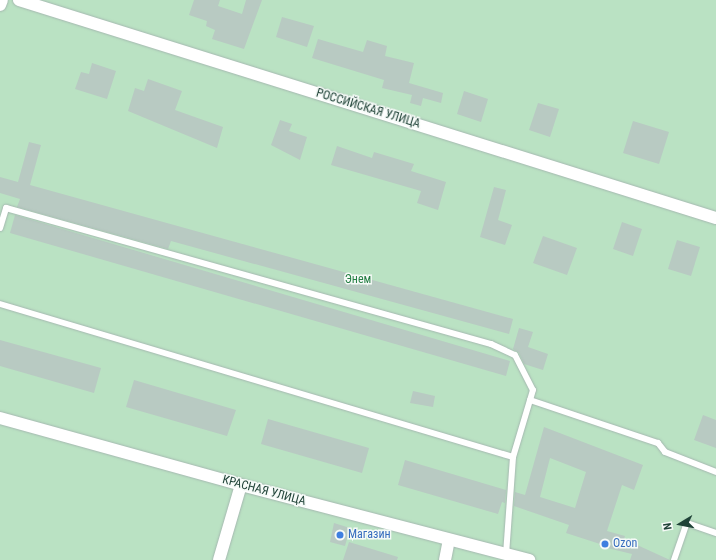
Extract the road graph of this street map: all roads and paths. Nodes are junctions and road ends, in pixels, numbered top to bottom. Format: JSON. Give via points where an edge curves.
{"nodes":[{"id":1,"x":2,"y":0,"type":"edge"},
{"id":2,"x":20,"y":0,"type":"edge"},
{"id":3,"x":0,"y":5,"type":"edge"},
{"id":4,"x":716,"y":218,"type":"edge"},
{"id":5,"x":0,"y":228,"type":"edge"},
{"id":6,"x":0,"y":304,"type":"edge"},
{"id":7,"x":530,"y":400,"type":"junction"},
{"id":8,"x":0,"y":418,"type":"edge"},
{"id":9,"x":513,"y":457,"type":"junction"},
{"id":10,"x":716,"y":472,"type":"edge"},
{"id":11,"x":241,"y":485,"type":"junction"},
{"id":12,"x":716,"y":533,"type":"edge"},
{"id":13,"x":450,"y":540,"type":"junction"},
{"id":14,"x":506,"y":554,"type":"junction"},
{"id":15,"x":219,"y":560,"type":"edge"},
{"id":16,"x":446,"y":560,"type":"edge"},
{"id":17,"x":529,"y":560,"type":"edge"},
{"id":18,"x":674,"y":560,"type":"edge"}],
"edges":[{"from":1,"to":3,"type":"street"},
{"from":2,"to":4,"type":"street","name":"РОССИЙСКАЯ УЛИЦА"},
{"from":5,"to":7,"type":"lane","via":[[6,208],[491,344],[515,356],[533,390]]},
{"from":6,"to":9,"type":"lane"},
{"from":7,"to":9,"type":"lane"},
{"from":7,"to":10,"type":"lane","via":[[658,443],[665,452]]},
{"from":8,"to":11,"type":"street","name":"КРАСНАЯ УЛИЦА"},
{"from":9,"to":14,"type":"lane"},
{"from":11,"to":13,"type":"street","name":"КРАСНАЯ УЛИЦА"},
{"from":11,"to":15,"type":"street"},
{"from":12,"to":18,"type":"lane","via":[[687,523]]},
{"from":13,"to":14,"type":"street","name":"КРАСНАЯ УЛИЦА"},
{"from":13,"to":16,"type":"street"},
{"from":14,"to":17,"type":"street","name":"КРАСНАЯ УЛИЦА"}]}
